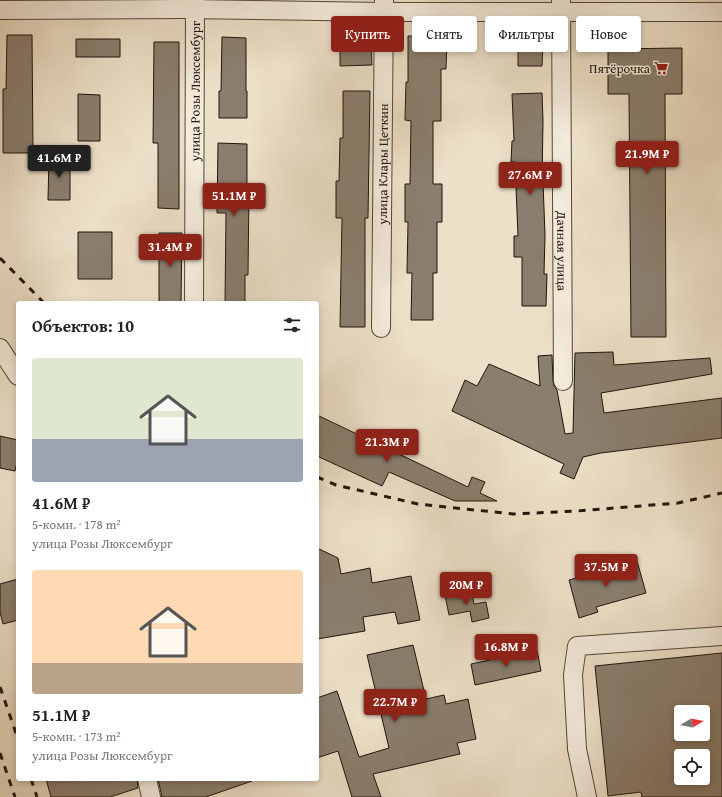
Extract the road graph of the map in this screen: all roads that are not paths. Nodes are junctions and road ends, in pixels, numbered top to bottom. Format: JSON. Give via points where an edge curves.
{"nodes":[{"id":1,"x":195,"y":4,"type":"edge"},
{"id":2,"x":384,"y":6,"type":"edge"},
{"id":3,"x":561,"y":6,"type":"edge"},
{"id":4,"x":665,"y":6,"type":"edge"},
{"id":5,"x":0,"y":10,"type":"edge"},
{"id":6,"x":722,"y":12,"type":"edge"},
{"id":7,"x":194,"y":301,"type":"edge"},
{"id":8,"x":381,"y":328,"type":"dead end"},
{"id":9,"x":0,"y":348,"type":"edge"},
{"id":10,"x":16,"y":373,"type":"edge"},
{"id":11,"x":563,"y":381,"type":"dead end"},
{"id":12,"x":722,"y":636,"type":"edge"},
{"id":13,"x":147,"y":781,"type":"edge"},
{"id":14,"x":151,"y":797,"type":"edge"},
{"id":15,"x":587,"y":797,"type":"edge"}],
"edges":[{"from":1,"to":2,"type":"street"},
{"from":1,"to":5,"type":"street"},
{"from":1,"to":7,"type":"street","name":"улица Розы Люксембург"},
{"from":2,"to":3,"type":"street"},
{"from":2,"to":8,"type":"street","name":"улица Клары Цеткин"},
{"from":3,"to":4,"type":"street"},
{"from":3,"to":11,"type":"street","name":"Дачная улица"},
{"from":4,"to":6,"type":"street"},
{"from":9,"to":10,"type":"street"},
{"from":12,"to":15,"type":"street","via":[[578,646],[573,675],[577,749]]},
{"from":13,"to":14,"type":"street"}]}
